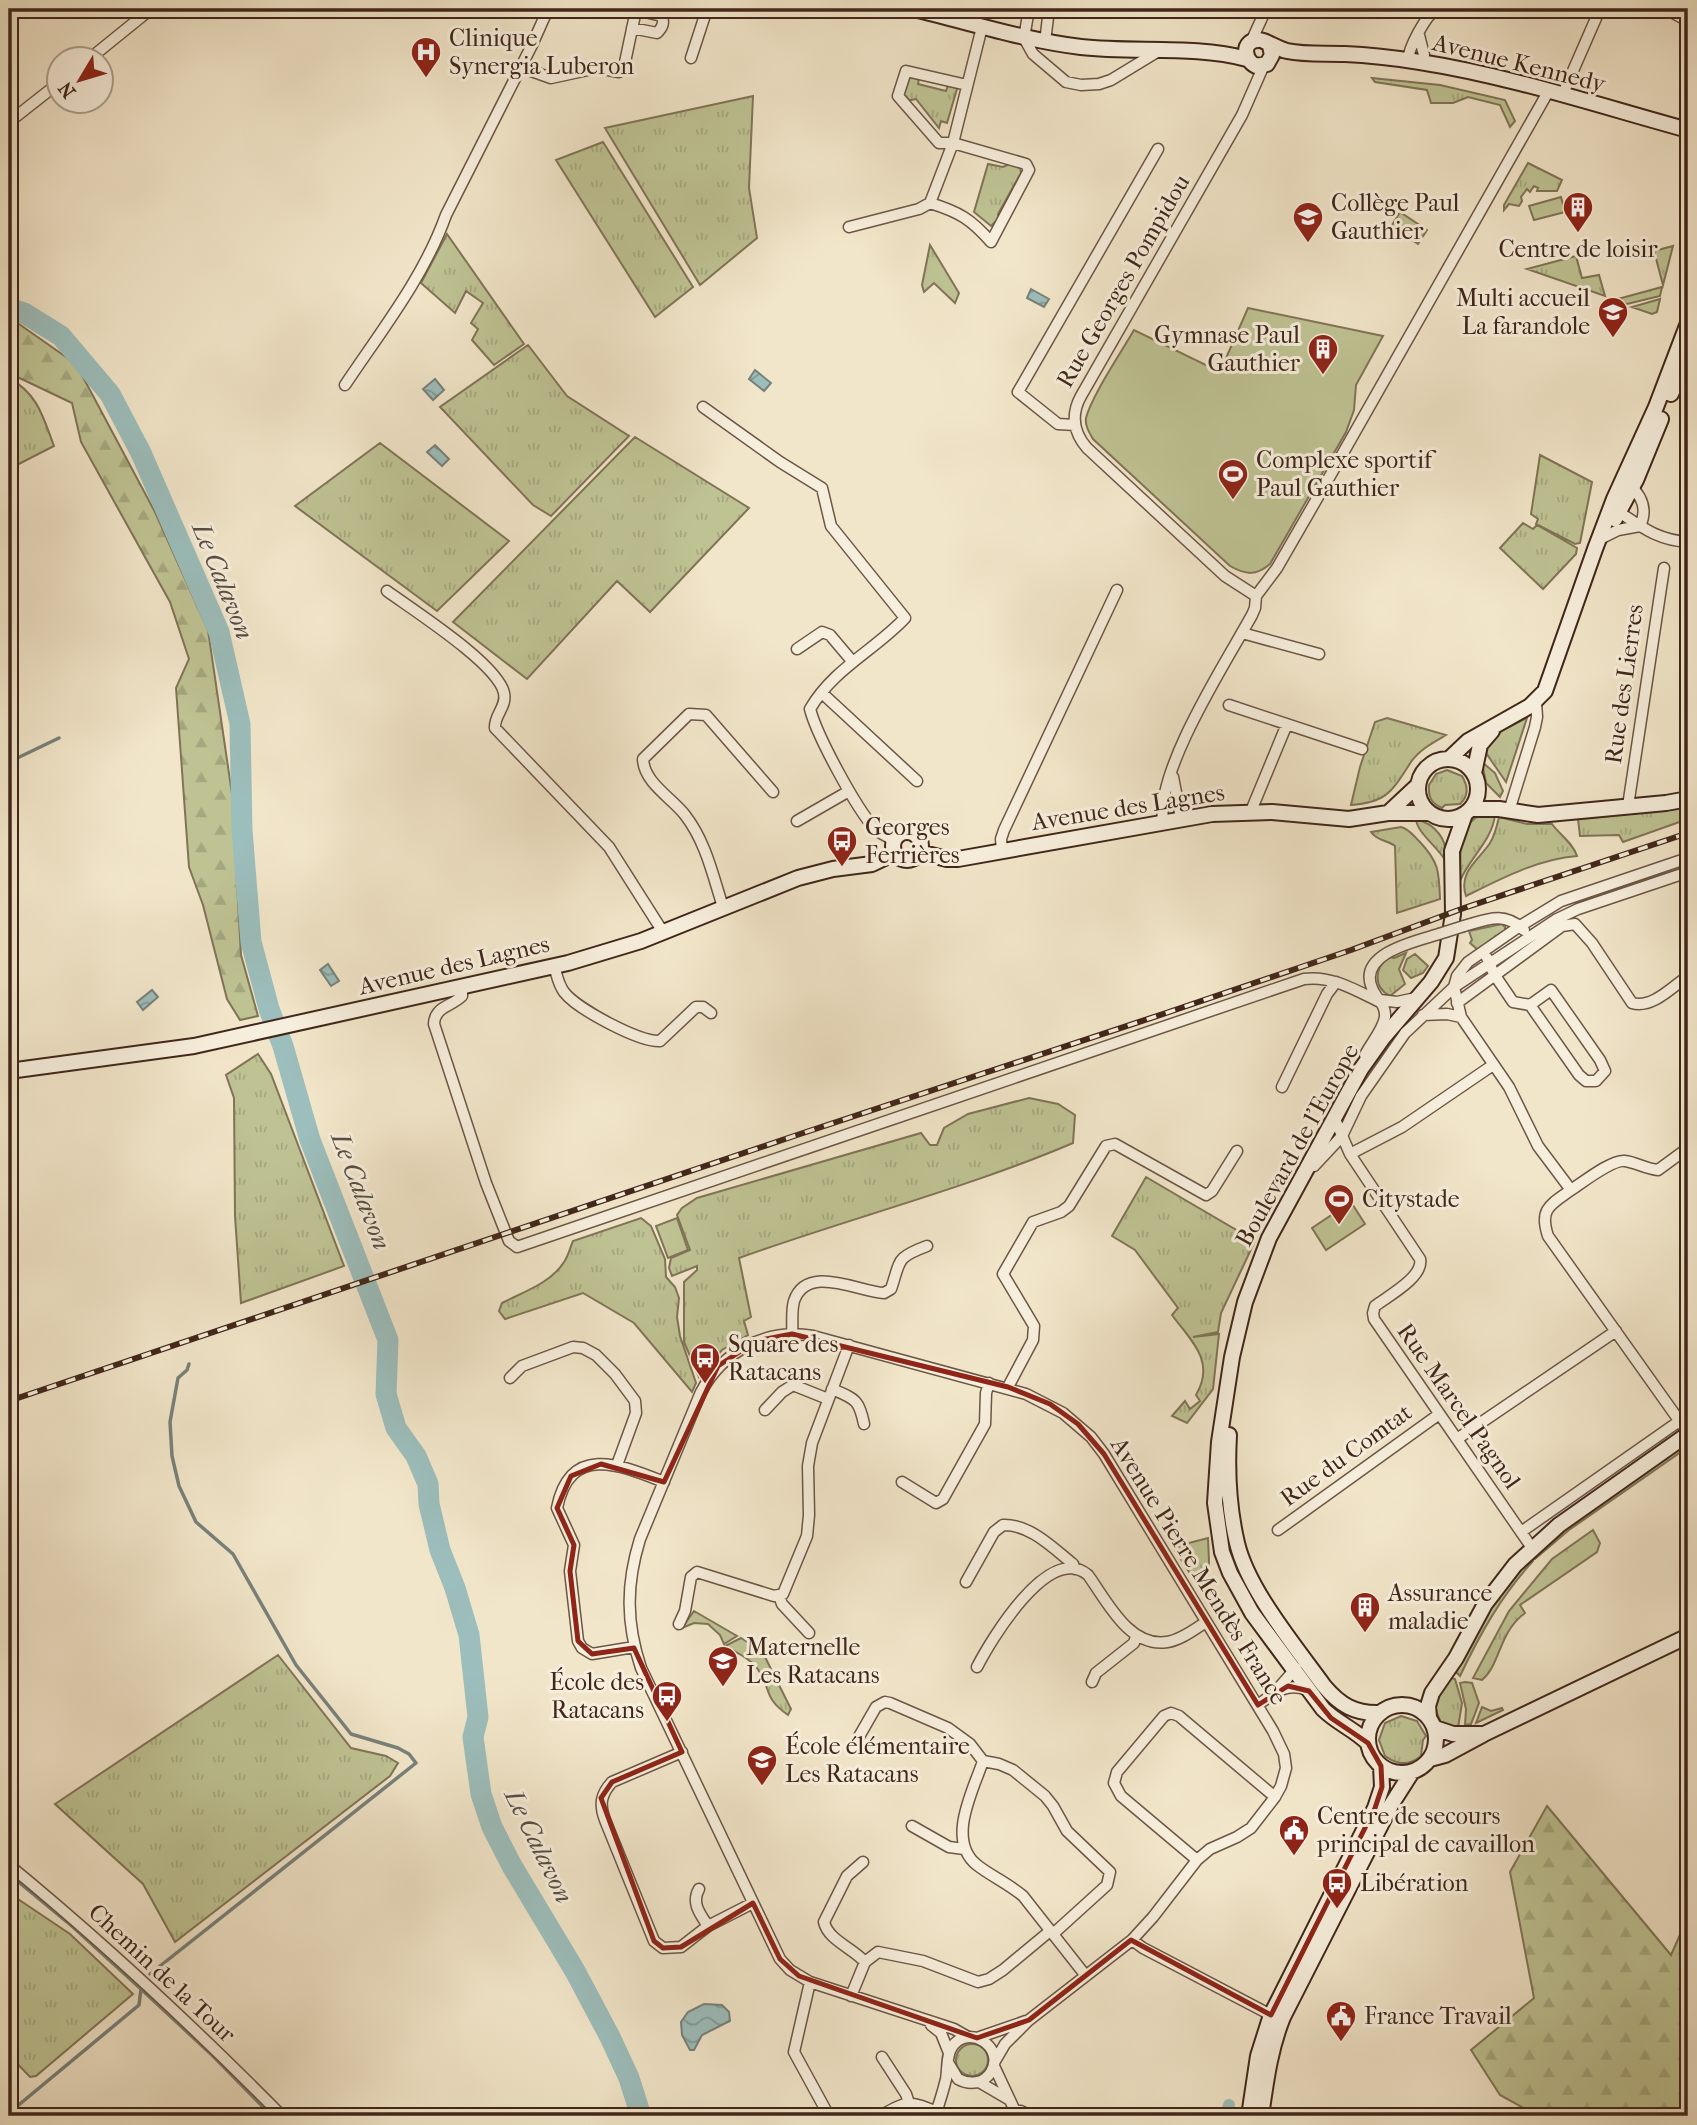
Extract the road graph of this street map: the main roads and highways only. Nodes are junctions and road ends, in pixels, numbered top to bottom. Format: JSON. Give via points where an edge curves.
{"nodes":[{"id":1,"x":913,"y":9,"type":"edge"},
{"id":2,"x":1688,"y":130,"type":"edge"},
{"id":3,"x":1688,"y":323,"type":"edge"},
{"id":4,"x":1688,"y":354,"type":"edge"},
{"id":5,"x":1628,"y":483,"type":"junction"},
{"id":6,"x":1498,"y":725,"type":"junction"},
{"id":7,"x":1449,"y":759,"type":"junction"},
{"id":8,"x":1476,"y":779,"type":"junction"},
{"id":9,"x":1419,"y":785,"type":"junction"},
{"id":10,"x":1688,"y":799,"type":"edge"},
{"id":11,"x":1468,"y":811,"type":"junction"},
{"id":12,"x":1509,"y":811,"type":"junction"},
{"id":13,"x":1388,"y":813,"type":"junction"},
{"id":14,"x":1432,"y":814,"type":"junction"},
{"id":15,"x":895,"y":847,"type":"junction"},
{"id":16,"x":1452,"y":851,"type":"junction"},
{"id":17,"x":919,"y":852,"type":"junction"},
{"id":18,"x":9,"y":1072,"type":"edge"},
{"id":19,"x":1232,"y":1357,"type":"junction"},
{"id":20,"x":1688,"y":1433,"type":"edge"},
{"id":21,"x":1688,"y":1636,"type":"edge"},
{"id":22,"x":1438,"y":1683,"type":"junction"},
{"id":23,"x":1405,"y":1704,"type":"junction"},
{"id":24,"x":1380,"y":1713,"type":"junction"},
{"id":25,"x":1432,"y":1722,"type":"junction"},
{"id":26,"x":1484,"y":1734,"type":"junction"},
{"id":27,"x":1368,"y":1743,"type":"junction"},
{"id":28,"x":1430,"y":1759,"type":"junction"},
{"id":29,"x":1381,"y":1766,"type":"junction"},
{"id":30,"x":1412,"y":1772,"type":"junction"},
{"id":31,"x":1249,"y":2116,"type":"edge"},
{"id":32,"x":1261,"y":2116,"type":"edge"}],
"edges":[{"from":1,"to":2,"type":"main road","name":"Avenue Kennedy","via":[[1024,38],[1108,50],[1345,54],[1415,61]]},
{"from":3,"to":5,"type":"main road"},
{"from":4,"to":5,"type":"main road"},
{"from":5,"to":6,"type":"main road","via":[[1600,543],[1547,686],[1536,702]]},
{"from":6,"to":7,"type":"main road","via":[[1468,741]]},
{"from":6,"to":8,"type":"main road","via":[[1480,745]]},
{"from":7,"to":8,"type":"main road","via":[[1461,761]]},
{"from":7,"to":9,"type":"main road","via":[[1428,766]]},
{"from":8,"to":11,"type":"main road","via":[[1477,798]]},
{"from":8,"to":12,"type":"main road"},
{"from":9,"to":13,"type":"main road"},
{"from":9,"to":14,"type":"main road","via":[[1422,803]]},
{"from":10,"to":12,"type":"main road","via":[[1538,815]]},
{"from":11,"to":12,"type":"main road"},
{"from":11,"to":14,"type":"main road","via":[[1453,818]]},
{"from":11,"to":16,"type":"main road","name":"Boulevard de l'Europe"},
{"from":13,"to":14,"type":"main road","name":"Avenue des Lagnes"},
{"from":13,"to":17,"type":"main road","name":"Avenue des Lagnes","via":[[1349,819],[1251,811],[1181,818],[947,859]]},
{"from":14,"to":16,"type":"main road","name":"Boulevard de l'Europe"},
{"from":15,"to":17,"type":"main road","via":[[907,859]]},
{"from":15,"to":17,"type":"main road","via":[[905,832],[915,835]]},
{"from":15,"to":18,"type":"main road","name":"Avenue des Lagnes","via":[[872,864],[798,878],[663,932],[554,966],[243,1037]]},
{"from":16,"to":19,"type":"main road","name":"Boulevard de l'Europe","via":[[1453,914],[1447,958],[1361,1069],[1269,1238],[1255,1271]]},
{"from":19,"to":24,"type":"main road","name":"Boulevard de l'Europe","via":[[1228,1462],[1237,1544],[1258,1590],[1324,1686],[1354,1711]]},
{"from":19,"to":27,"type":"main road","name":"Boulevard de l'Europe","via":[[1215,1503],[1230,1573],[1309,1691],[1331,1718]]},
{"from":20,"to":22,"type":"main road","via":[[1532,1548],[1485,1604]]},
{"from":21,"to":26,"type":"main road"},
{"from":22,"to":23,"type":"main road"},
{"from":22,"to":25,"type":"main road","via":[[1429,1699]]},
{"from":23,"to":24,"type":"main road"},
{"from":23,"to":25,"type":"main road","via":[[1422,1711]]},
{"from":24,"to":27,"type":"main road","via":[[1370,1727]]},
{"from":25,"to":26,"type":"main road","via":[[1453,1734]]},
{"from":25,"to":28,"type":"main road","via":[[1436,1744]]},
{"from":26,"to":28,"type":"main road"},
{"from":27,"to":29,"type":"main road"},
{"from":28,"to":30,"type":"main road"},
{"from":29,"to":30,"type":"main road","via":[[1396,1773]]},
{"from":29,"to":31,"type":"main road","via":[[1382,1787],[1375,1808],[1271,2015],[1258,2056]]},
{"from":30,"to":32,"type":"main road","via":[[1283,2017],[1272,2050]]}]}
